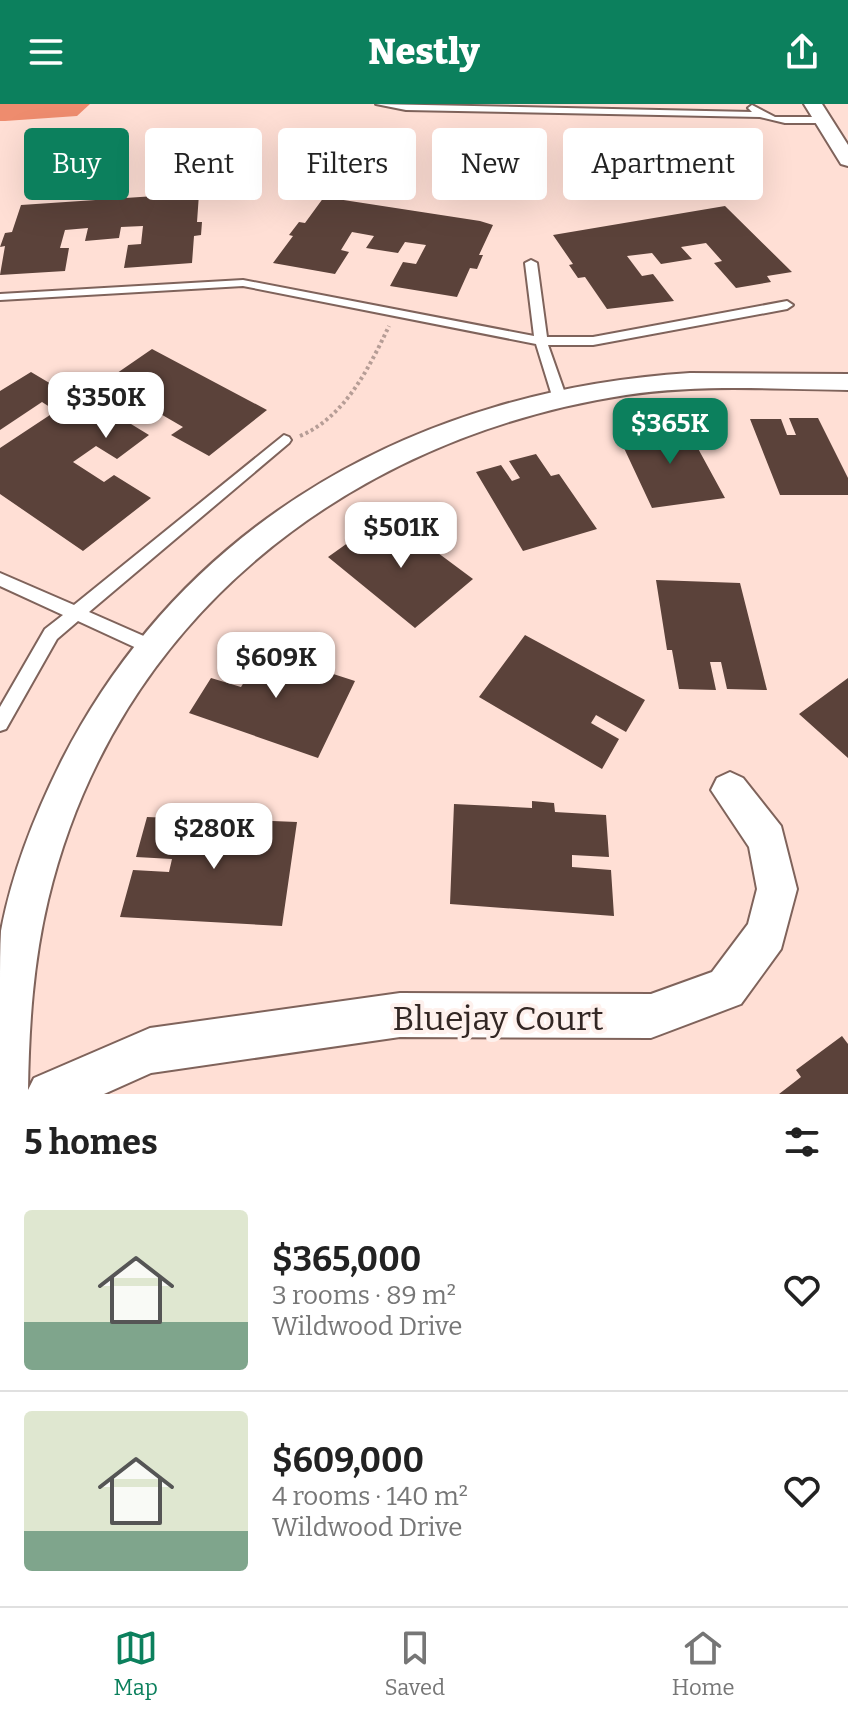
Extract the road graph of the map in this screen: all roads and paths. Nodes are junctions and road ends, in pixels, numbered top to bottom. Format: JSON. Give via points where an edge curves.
{"nodes":[{"id":1,"x":380,"y":104,"type":"edge"},
{"id":2,"x":749,"y":104,"type":"edge"},
{"id":3,"x":818,"y":112,"type":"edge"},
{"id":4,"x":758,"y":115,"type":"junction"},
{"id":5,"x":848,"y":160,"type":"edge"},
{"id":6,"x":531,"y":263,"type":"dead end"},
{"id":7,"x":0,"y":297,"type":"edge"},
{"id":8,"x":787,"y":305,"type":"dead end"},
{"id":9,"x":394,"y":314,"type":"junction"},
{"id":10,"x":541,"y":341,"type":"junction"},
{"id":11,"x":848,"y":382,"type":"edge"},
{"id":12,"x":560,"y":399,"type":"junction"},
{"id":13,"x":284,"y":440,"type":"joint"},
{"id":14,"x":0,"y":579,"type":"edge"},
{"id":15,"x":75,"y":613,"type":"junction"},
{"id":16,"x":149,"y":646,"type":"junction"},
{"id":17,"x":0,"y":723,"type":"edge"},
{"id":18,"x":730,"y":790,"type":"dead end"},
{"id":19,"x":5,"y":1094,"type":"edge"},
{"id":20,"x":50,"y":1094,"type":"edge"}],
"edges":[{"from":1,"to":4,"type":"lane"},
{"from":2,"to":4,"type":"lane"},
{"from":3,"to":4,"type":"lane","via":[[778,119]]},
{"from":3,"to":5,"type":"street"},
{"from":6,"to":10,"type":"lane"},
{"from":7,"to":9,"type":"lane","via":[[243,283]]},
{"from":8,"to":10,"type":"lane","via":[[593,341]]},
{"from":9,"to":10,"type":"lane"},
{"from":9,"to":13,"type":"path","via":[[359,384],[315,433]]},
{"from":10,"to":12,"type":"lane"},
{"from":11,"to":12,"type":"street","via":[[688,382]]},
{"from":12,"to":16,"type":"street","via":[[418,444],[310,502],[222,570]]},
{"from":13,"to":15,"type":"lane"},
{"from":14,"to":15,"type":"lane"},
{"from":15,"to":16,"type":"lane"},
{"from":15,"to":17,"type":"lane","via":[[51,634]]},
{"from":16,"to":19,"type":"street","via":[[83,748],[36,869],[9,1001]]},
{"from":18,"to":20,"type":"street","name":"Bluejay Court","via":[[767,839],[777,889],[766,934],[726,989],[651,1016],[400,1015],[150,1051]]}]}
